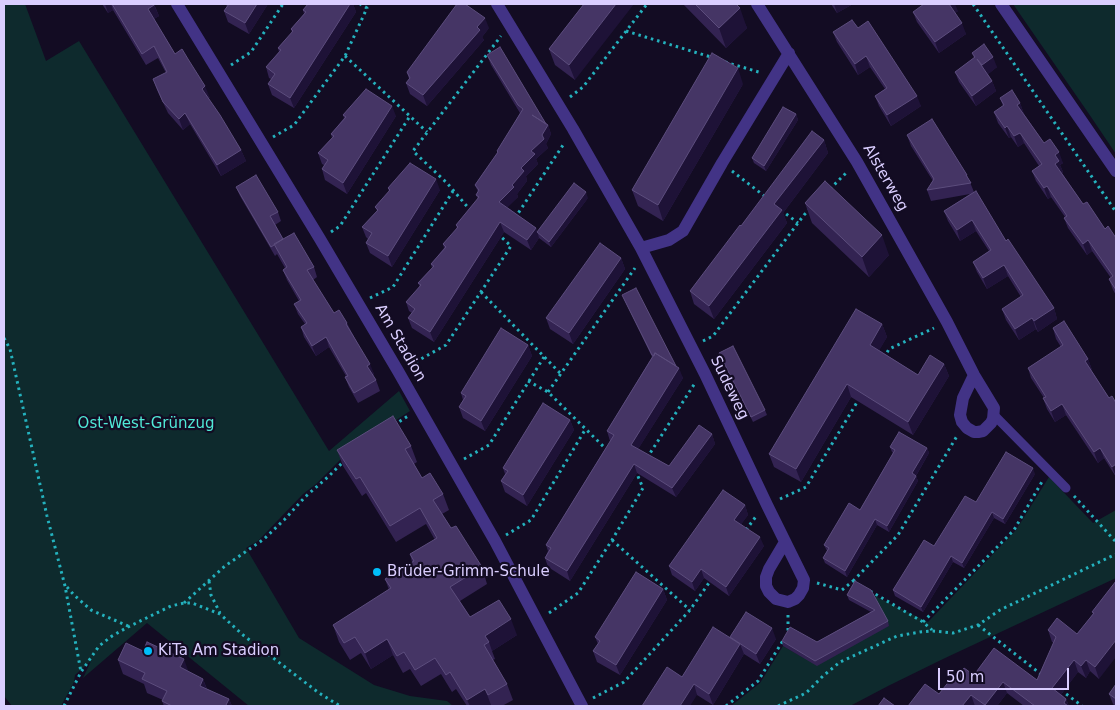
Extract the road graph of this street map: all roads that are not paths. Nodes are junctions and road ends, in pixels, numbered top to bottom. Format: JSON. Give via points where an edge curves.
{"nodes":[{"id":1,"x":177,"y":4,"type":"edge"},
{"id":2,"x":497,"y":4,"type":"edge"},
{"id":3,"x":757,"y":4,"type":"edge"},
{"id":4,"x":1001,"y":4,"type":"edge"},
{"id":5,"x":789,"y":53,"type":"junction"},
{"id":6,"x":1116,"y":171,"type":"edge"},
{"id":7,"x":641,"y":248,"type":"junction"},
{"id":8,"x":974,"y":375,"type":"junction"},
{"id":9,"x":994,"y":415,"type":"junction"},
{"id":10,"x":1066,"y":488,"type":"road end"},
{"id":11,"x":785,"y":542,"type":"junction"},
{"id":12,"x":582,"y":705,"type":"edge"}],
"edges":[{"from":1,"to":12,"type":"street","name":"Am Stadion","via":[[420,409]]},
{"from":2,"to":7,"type":"street","name":"Sudeweg"},
{"from":3,"to":5,"type":"street","name":"Alsterweg"},
{"from":4,"to":6,"type":"street"},
{"from":5,"to":7,"type":"street","via":[[683,231],[669,240]]},
{"from":5,"to":8,"type":"street","name":"Alsterweg","via":[[857,162]]},
{"from":7,"to":11,"type":"street","name":"Sudeweg"},
{"from":8,"to":9,"type":"street","name":"Alsterweg","via":[[994,408]]},
{"from":8,"to":9,"type":"street","via":[[963,398],[962,422],[974,432],[983,431]]},
{"from":9,"to":10,"type":"lane"},
{"from":11,"to":11,"type":"street","name":"Sudeweg","via":[[766,577],[766,586],[776,599],[788,602],[799,595],[804,580]]}]}
